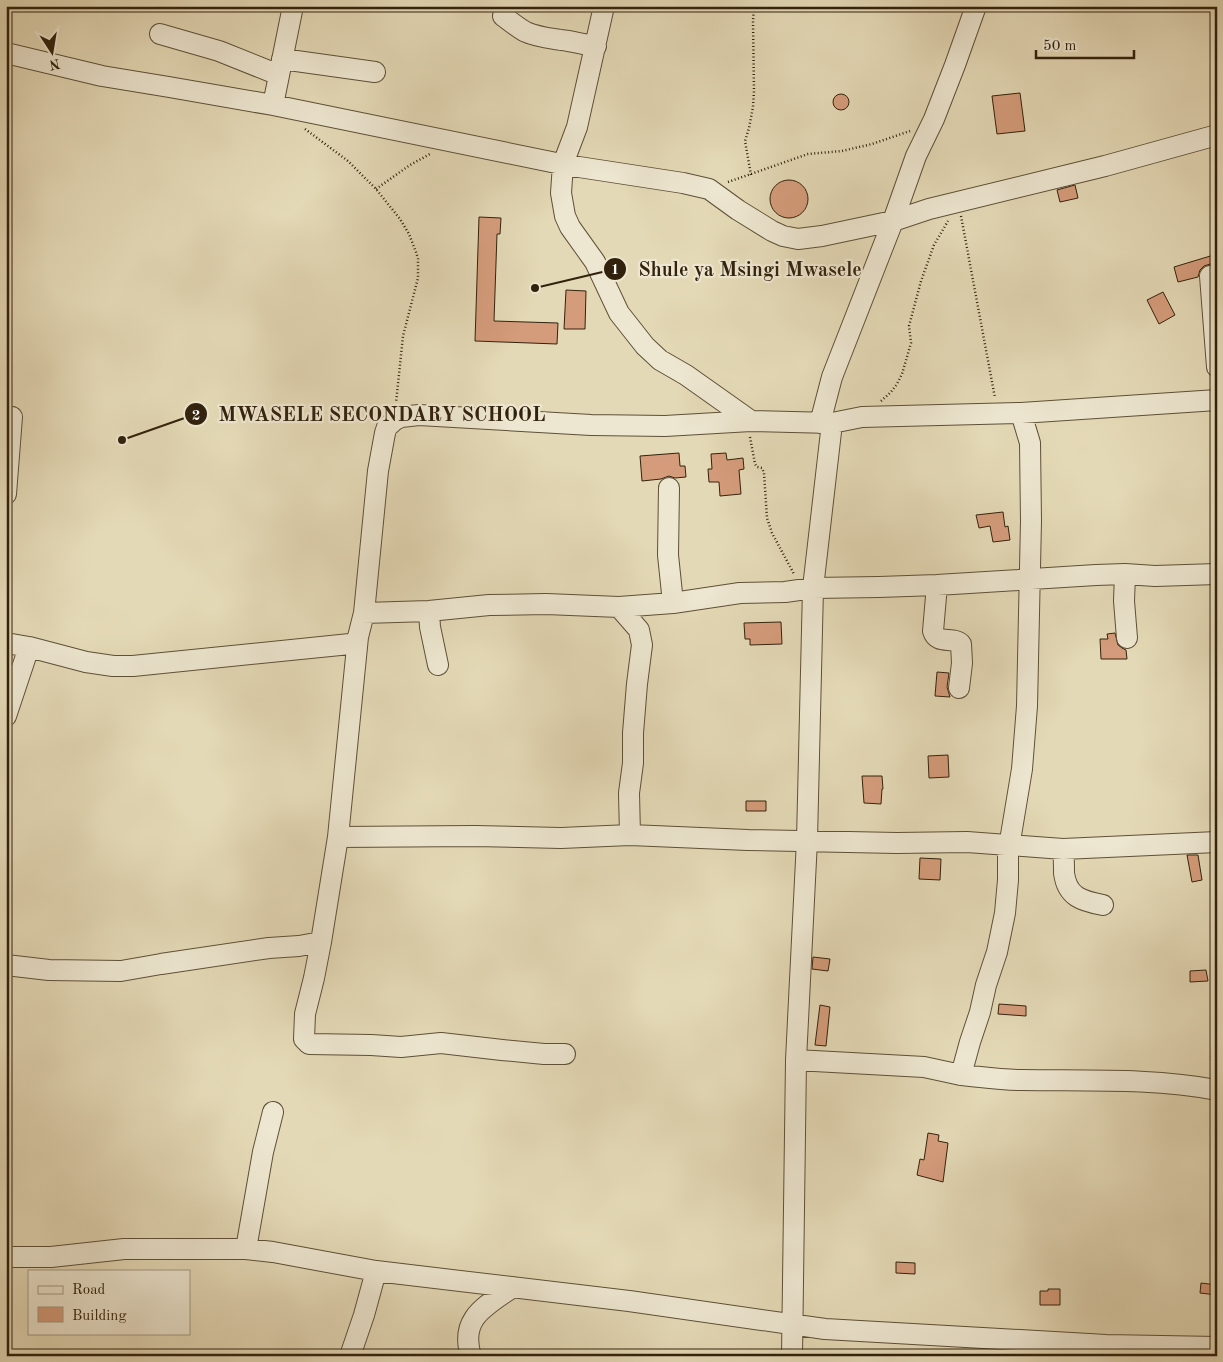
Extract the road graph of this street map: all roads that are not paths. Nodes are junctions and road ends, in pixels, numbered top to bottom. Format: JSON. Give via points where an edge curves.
{"nodes":[{"id":1,"x":293,"y":6,"type":"edge"},
{"id":2,"x":604,"y":6,"type":"edge"},
{"id":3,"x":976,"y":6,"type":"edge"},
{"id":4,"x":503,"y":16,"type":"dead end"},
{"id":5,"x":160,"y":34,"type":"dead end"},
{"id":6,"x":596,"y":46,"type":"junction"},
{"id":7,"x":6,"y":53,"type":"edge"},
{"id":8,"x":281,"y":67,"type":"junction"},
{"id":9,"x":375,"y":72,"type":"dead end"},
{"id":10,"x":273,"y":105,"type":"junction"},
{"id":11,"x":1217,"y":134,"type":"edge"},
{"id":12,"x":564,"y":164,"type":"junction"},
{"id":13,"x":893,"y":221,"type":"junction"},
{"id":14,"x":1210,"y":276,"type":"dead end"},
{"id":15,"x":1217,"y":367,"type":"edge"},
{"id":16,"x":1217,"y":400,"type":"edge"},
{"id":17,"x":1021,"y":413,"type":"junction"},
{"id":18,"x":12,"y":417,"type":"dead end"},
{"id":19,"x":749,"y":421,"type":"junction"},
{"id":20,"x":826,"y":423,"type":"junction"},
{"id":21,"x":669,"y":488,"type":"dead end"},
{"id":22,"x":6,"y":494,"type":"edge"},
{"id":23,"x":1126,"y":574,"type":"junction"},
{"id":24,"x":1217,"y":574,"type":"edge"},
{"id":25,"x":1031,"y":580,"type":"junction"},
{"id":26,"x":937,"y":585,"type":"junction"},
{"id":27,"x":807,"y":589,"type":"junction"},
{"id":28,"x":672,"y":602,"type":"junction"},
{"id":29,"x":619,"y":607,"type":"junction"},
{"id":30,"x":429,"y":611,"type":"junction"},
{"id":31,"x":364,"y":613,"type":"junction"},
{"id":32,"x":358,"y":637,"type":"junction"},
{"id":33,"x":1127,"y":638,"type":"dead end"},
{"id":34,"x":6,"y":642,"type":"edge"},
{"id":35,"x":29,"y":647,"type":"junction"},
{"id":36,"x":438,"y":665,"type":"dead end"},
{"id":37,"x":959,"y":688,"type":"dead end"},
{"id":38,"x":6,"y":716,"type":"edge"},
{"id":39,"x":630,"y":835,"type":"junction"},
{"id":40,"x":338,"y":837,"type":"junction"},
{"id":41,"x":807,"y":840,"type":"junction"},
{"id":42,"x":1217,"y":842,"type":"edge"},
{"id":43,"x":1009,"y":846,"type":"junction"},
{"id":44,"x":1063,"y":848,"type":"junction"},
{"id":45,"x":1103,"y":906,"type":"dead end"},
{"id":46,"x":321,"y":942,"type":"junction"},
{"id":47,"x":6,"y":965,"type":"edge"},
{"id":48,"x":565,"y":1054,"type":"dead end"},
{"id":49,"x":796,"y":1060,"type":"junction"},
{"id":50,"x":962,"y":1076,"type":"junction"},
{"id":51,"x":1217,"y":1090,"type":"edge"},
{"id":52,"x":273,"y":1112,"type":"dead end"},
{"id":53,"x":246,"y":1249,"type":"junction"},
{"id":54,"x":6,"y":1256,"type":"edge"},
{"id":55,"x":376,"y":1271,"type":"junction"},
{"id":56,"x":513,"y":1287,"type":"junction"},
{"id":57,"x":792,"y":1324,"type":"junction"},
{"id":58,"x":1217,"y":1347,"type":"edge"},
{"id":59,"x":350,"y":1356,"type":"edge"},
{"id":60,"x":471,"y":1356,"type":"edge"},
{"id":61,"x":792,"y":1356,"type":"edge"}],
"edges":[{"from":1,"to":8,"type":"street"},
{"from":2,"to":6,"type":"street"},
{"from":3,"to":13,"type":"street"},
{"from":4,"to":6,"type":"street","via":[[535,36]]},
{"from":5,"to":8,"type":"street"},
{"from":6,"to":12,"type":"street","via":[[577,127]]},
{"from":7,"to":10,"type":"street","via":[[102,76]]},
{"from":8,"to":9,"type":"street"},
{"from":8,"to":10,"type":"street"},
{"from":10,"to":12,"type":"street"},
{"from":11,"to":13,"type":"street"},
{"from":12,"to":13,"type":"street","via":[[709,188],[738,210],[788,238],[822,236]]},
{"from":12,"to":19,"type":"street","via":[[561,193],[565,216],[595,262],[619,313],[660,360]]},
{"from":13,"to":20,"type":"street","via":[[832,377]]},
{"from":14,"to":15,"type":"street"},
{"from":16,"to":17,"type":"street"},
{"from":17,"to":20,"type":"street","via":[[862,417]]},
{"from":17,"to":25,"type":"street","via":[[1030,443]]},
{"from":18,"to":22,"type":"street"},
{"from":19,"to":20,"type":"street"},
{"from":19,"to":31,"type":"street","via":[[665,426],[419,415],[395,420],[387,427],[378,471]]},
{"from":20,"to":27,"type":"street"},
{"from":21,"to":28,"type":"street","via":[[668,555]]},
{"from":23,"to":24,"type":"street"},
{"from":23,"to":25,"type":"street"},
{"from":23,"to":33,"type":"street"},
{"from":25,"to":26,"type":"street"},
{"from":25,"to":43,"type":"street","via":[[1022,769]]},
{"from":26,"to":27,"type":"street"},
{"from":26,"to":37,"type":"street","via":[[933,631],[937,638],[961,644]]},
{"from":27,"to":28,"type":"street"},
{"from":27,"to":41,"type":"street"},
{"from":28,"to":29,"type":"street"},
{"from":29,"to":30,"type":"street","via":[[488,604]]},
{"from":29,"to":39,"type":"street","via":[[639,630],[642,645],[629,793]]},
{"from":30,"to":31,"type":"street"},
{"from":30,"to":36,"type":"street"},
{"from":31,"to":32,"type":"street"},
{"from":32,"to":35,"type":"street","via":[[350,644],[133,666],[86,662]]},
{"from":32,"to":40,"type":"street"},
{"from":34,"to":35,"type":"street"},
{"from":35,"to":38,"type":"street"},
{"from":39,"to":40,"type":"street","via":[[561,838]]},
{"from":39,"to":41,"type":"street"},
{"from":40,"to":46,"type":"street"},
{"from":41,"to":43,"type":"street","via":[[967,842]]},
{"from":41,"to":49,"type":"street"},
{"from":42,"to":44,"type":"street"},
{"from":43,"to":44,"type":"street"},
{"from":43,"to":50,"type":"street","via":[[1005,913]]},
{"from":44,"to":45,"type":"street","via":[[1069,890],[1078,898]]},
{"from":46,"to":47,"type":"street","via":[[121,971],[49,970]]},
{"from":46,"to":48,"type":"street","via":[[305,1014],[304,1039],[309,1044],[401,1047],[441,1043]]},
{"from":49,"to":50,"type":"street","via":[[924,1067]]},
{"from":49,"to":57,"type":"street"},
{"from":50,"to":51,"type":"street","via":[[1132,1081]]},
{"from":52,"to":53,"type":"street"},
{"from":53,"to":54,"type":"street","via":[[124,1249],[51,1257]]},
{"from":53,"to":55,"type":"street"},
{"from":55,"to":56,"type":"street"},
{"from":55,"to":59,"type":"street"},
{"from":56,"to":57,"type":"street"},
{"from":56,"to":60,"type":"street","via":[[481,1309],[472,1322],[468,1330]]},
{"from":57,"to":58,"type":"street","via":[[825,1329],[1096,1344]]},
{"from":57,"to":61,"type":"street"}]}
